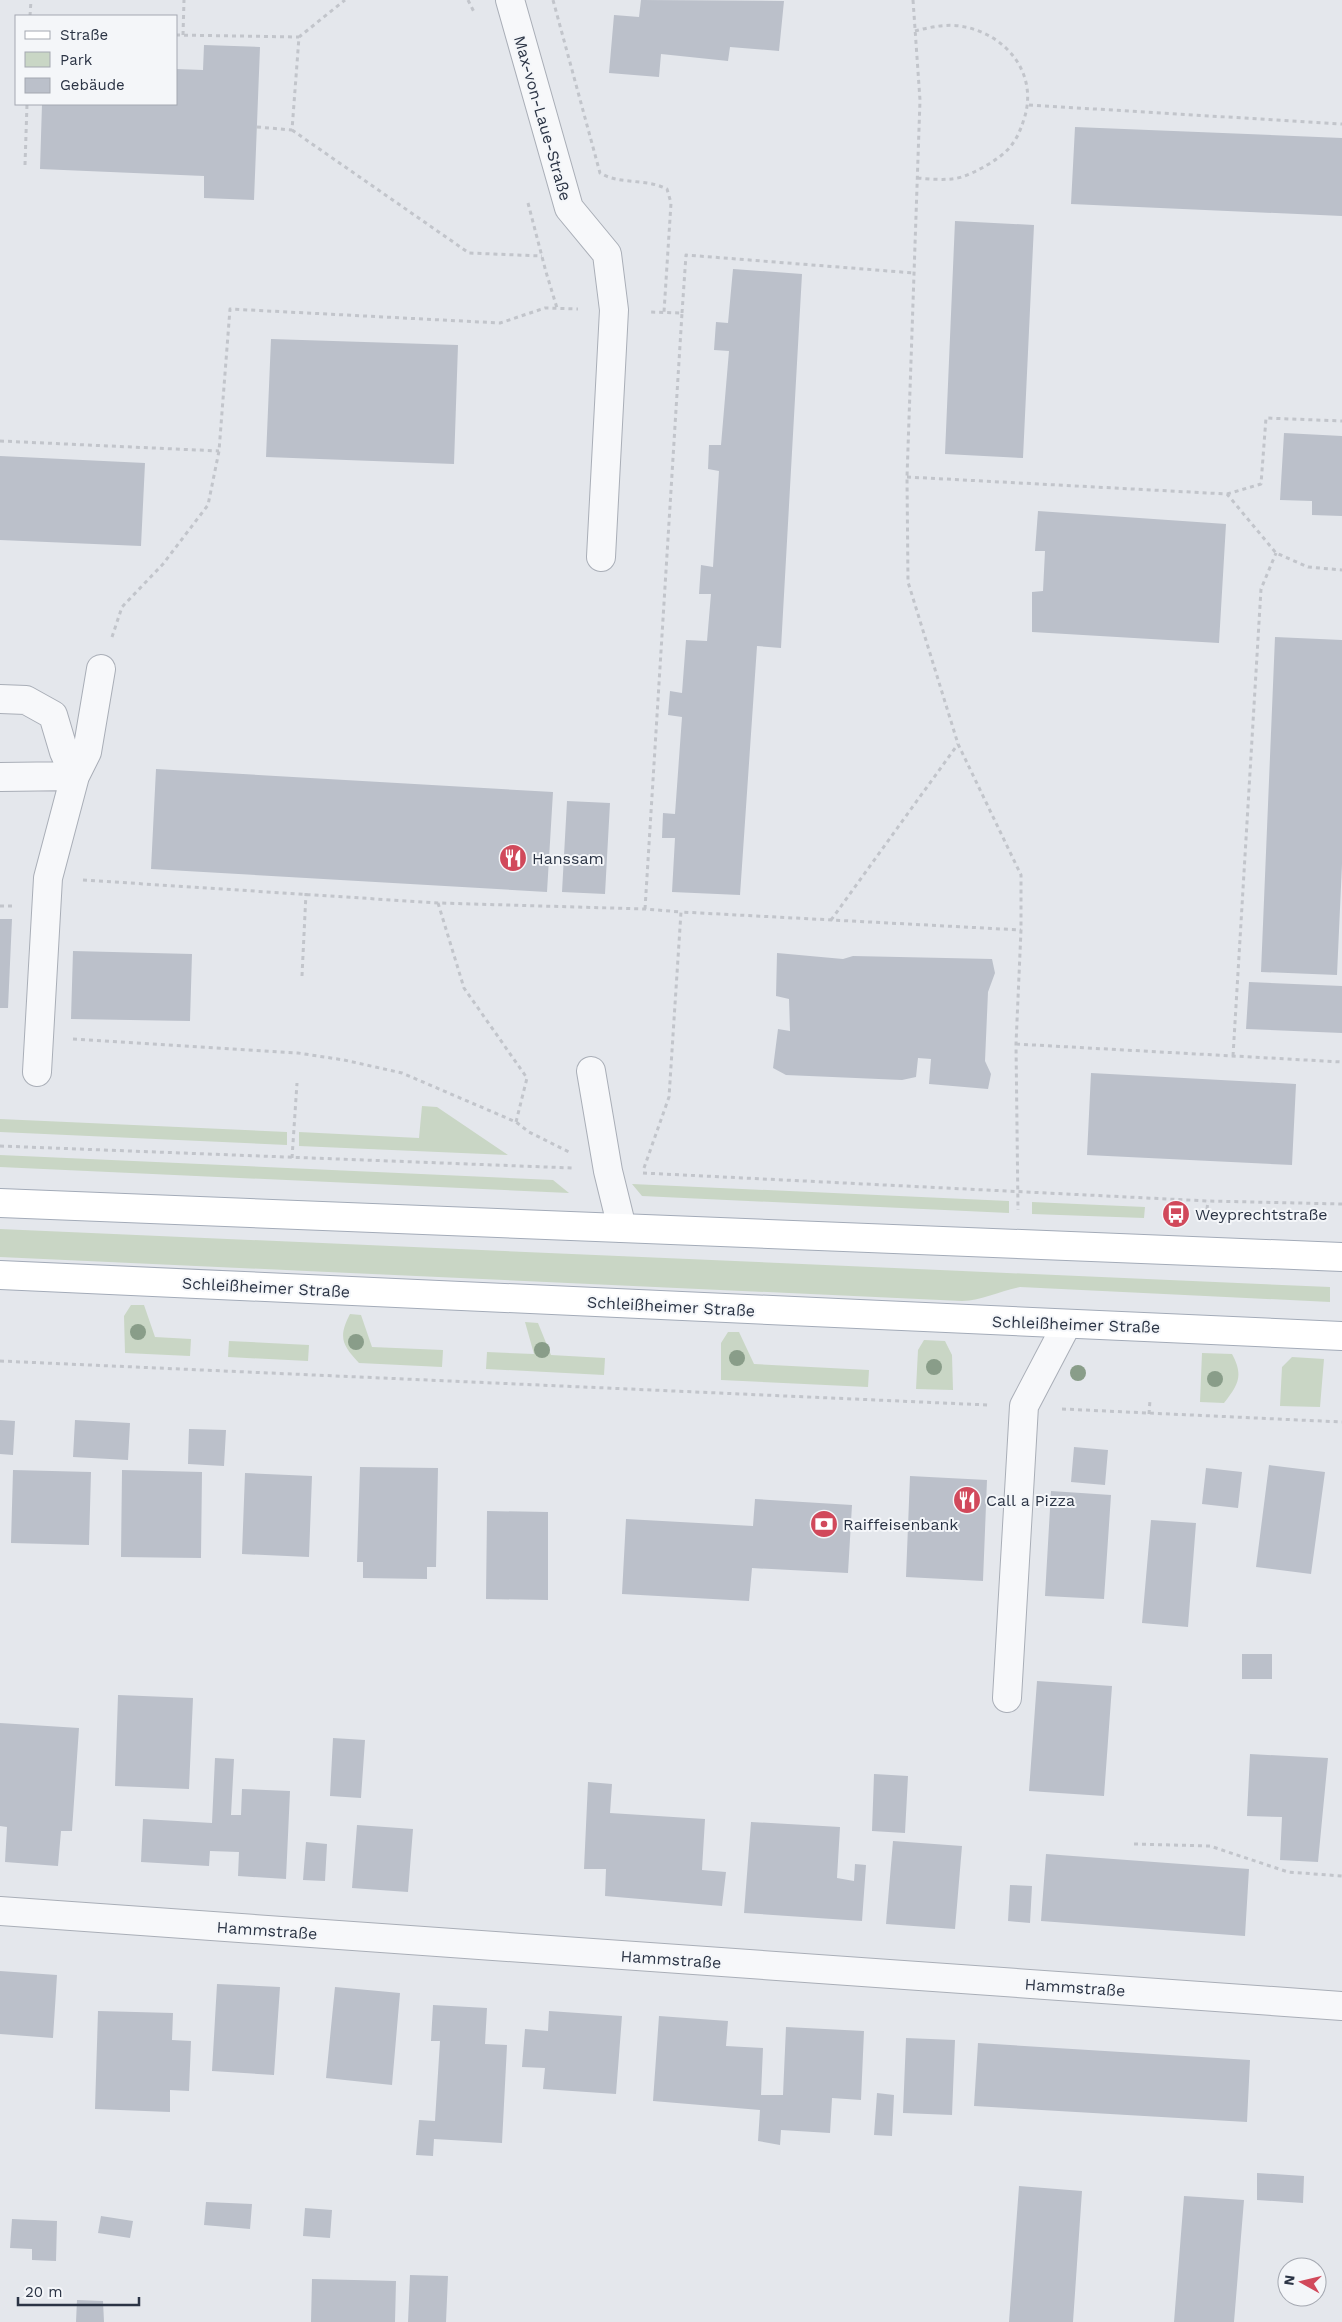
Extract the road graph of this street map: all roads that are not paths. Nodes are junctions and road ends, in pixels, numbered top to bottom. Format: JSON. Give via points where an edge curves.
{"nodes":[{"id":1,"x":510,"y":0,"type":"edge"},
{"id":2,"x":601,"y":557,"type":"dead end"},
{"id":3,"x":101,"y":669,"type":"road end"},
{"id":4,"x":0,"y":699,"type":"edge"},
{"id":5,"x":76,"y":776,"type":"junction"},
{"id":6,"x":0,"y":777,"type":"edge"},
{"id":7,"x":591,"y":1071,"type":"dead end"},
{"id":8,"x":37,"y":1072,"type":"dead end"},
{"id":9,"x":0,"y":1203,"type":"edge"},
{"id":10,"x":622,"y":1228,"type":"junction"},
{"id":11,"x":1342,"y":1257,"type":"edge"},
{"id":12,"x":0,"y":1275,"type":"edge"},
{"id":13,"x":1067,"y":1324,"type":"junction"},
{"id":14,"x":1342,"y":1336,"type":"edge"},
{"id":15,"x":1007,"y":1698,"type":"dead end"},
{"id":16,"x":0,"y":1911,"type":"edge"},
{"id":17,"x":1342,"y":2006,"type":"edge"}],
"edges":[{"from":1,"to":2,"type":"street","name":"Max-von-Laue-Straße","via":[[569,208],[607,254],[614,310]]},
{"from":3,"to":5,"type":"street","via":[[87,752]]},
{"from":4,"to":5,"type":"street","via":[[26,700],[53,715],[64,752]]},
{"from":5,"to":6,"type":"street"},
{"from":5,"to":8,"type":"street","via":[[48,878]]},
{"from":7,"to":10,"type":"street","via":[[608,1171]]},
{"from":9,"to":10,"type":"main road"},
{"from":10,"to":11,"type":"main road"},
{"from":12,"to":13,"type":"main road","name":"Schleißheimer Straße"},
{"from":13,"to":14,"type":"main road","name":"Schleißheimer Straße"},
{"from":13,"to":15,"type":"street","via":[[1024,1406]]},
{"from":16,"to":17,"type":"street","name":"Hammstraße"}]}
